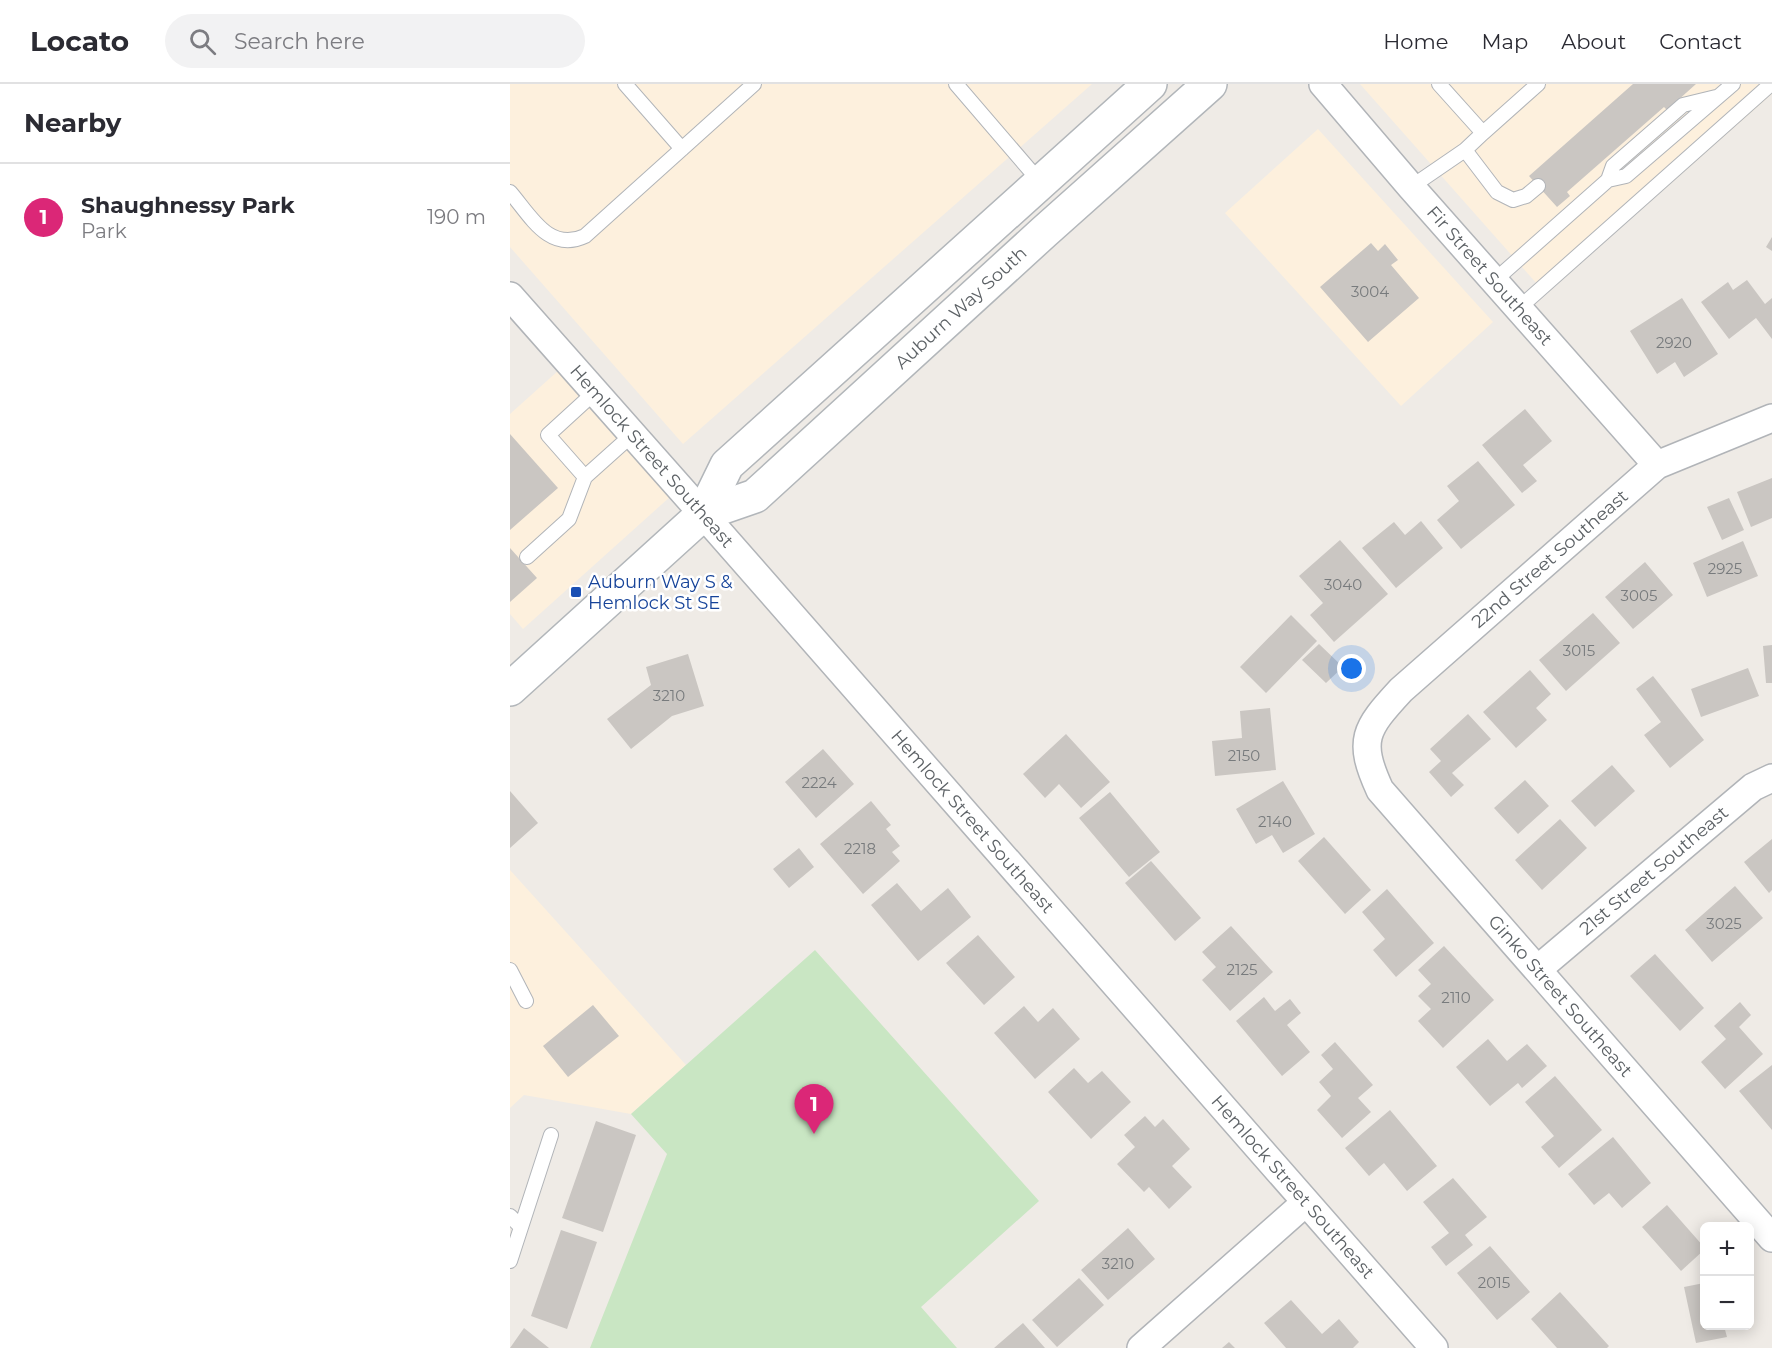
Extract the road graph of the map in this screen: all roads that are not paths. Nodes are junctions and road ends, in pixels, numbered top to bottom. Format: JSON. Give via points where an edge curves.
{"nodes":[{"id":1,"x":625,"y":84,"type":"edge"},
{"id":2,"x":754,"y":84,"type":"edge"},
{"id":3,"x":956,"y":84,"type":"edge"},
{"id":4,"x":1150,"y":84,"type":"edge"},
{"id":5,"x":1210,"y":84,"type":"edge"},
{"id":6,"x":1323,"y":84,"type":"edge"},
{"id":7,"x":1439,"y":84,"type":"edge"},
{"id":8,"x":1538,"y":84,"type":"edge"},
{"id":9,"x":1733,"y":84,"type":"edge"},
{"id":10,"x":1771,"y":84,"type":"edge"},
{"id":11,"x":1483,"y":133,"type":"junction"},
{"id":12,"x":682,"y":149,"type":"junction"},
{"id":13,"x":1464,"y":150,"type":"junction"},
{"id":14,"x":1041,"y":183,"type":"junction"},
{"id":15,"x":1538,"y":186,"type":"dead end"},
{"id":16,"x":1411,"y":188,"type":"junction"},
{"id":17,"x":510,"y":192,"type":"edge"},
{"id":18,"x":1494,"y":281,"type":"junction"},
{"id":19,"x":510,"y":296,"type":"edge"},
{"id":20,"x":1518,"y":309,"type":"junction"},
{"id":21,"x":946,"y":322,"type":"junction"},
{"id":22,"x":595,"y":392,"type":"junction"},
{"id":23,"x":1772,"y":418,"type":"edge"},
{"id":24,"x":633,"y":434,"type":"junction"},
{"id":25,"x":1657,"y":465,"type":"junction"},
{"id":26,"x":585,"y":477,"type":"junction"},
{"id":27,"x":703,"y":514,"type":"junction"},
{"id":28,"x":527,"y":557,"type":"dead end"},
{"id":29,"x":510,"y":689,"type":"edge"},
{"id":30,"x":1365,"y":746,"type":"joint"},
{"id":31,"x":1772,"y":778,"type":"edge"},
{"id":32,"x":1538,"y":969,"type":"junction"},
{"id":33,"x":510,"y":970,"type":"edge"},
{"id":34,"x":526,"y":1001,"type":"dead end"},
{"id":35,"x":551,"y":1135,"type":"dead end"},
{"id":36,"x":1305,"y":1203,"type":"junction"},
{"id":37,"x":510,"y":1216,"type":"edge"},
{"id":38,"x":521,"y":1227,"type":"junction"},
{"id":39,"x":1772,"y":1238,"type":"edge"},
{"id":40,"x":510,"y":1261,"type":"edge"},
{"id":41,"x":1141,"y":1348,"type":"edge"},
{"id":42,"x":1434,"y":1348,"type":"edge"}],
"edges":[{"from":1,"to":12,"type":"lane"},
{"from":2,"to":12,"type":"lane"},
{"from":3,"to":14,"type":"lane"},
{"from":4,"to":14,"type":"main road","name":"Auburn Way South"},
{"from":5,"to":21,"type":"main road","name":"Auburn Way South"},
{"from":6,"to":16,"type":"street","name":"Fir Street Southeast"},
{"from":7,"to":11,"type":"lane"},
{"from":8,"to":11,"type":"lane"},
{"from":9,"to":18,"type":"lane","via":[[1626,176],[1608,180]]},
{"from":10,"to":20,"type":"lane"},
{"from":11,"to":13,"type":"lane"},
{"from":12,"to":17,"type":"lane","via":[[576,241],[548,236]]},
{"from":13,"to":15,"type":"lane","via":[[1497,192],[1513,200]]},
{"from":13,"to":16,"type":"lane"},
{"from":14,"to":21,"type":"main road","via":[[1043,207],[962,286],[952,301]]},
{"from":14,"to":27,"type":"main road","name":"Auburn Way South","via":[[727,465]]},
{"from":16,"to":18,"type":"street","name":"Fir Street Southeast"},
{"from":18,"to":20,"type":"street","name":"Fir Street Southeast"},
{"from":19,"to":22,"type":"street","name":"Hemlock Street Southeast"},
{"from":20,"to":25,"type":"street","name":"Fir Street Southeast"},
{"from":21,"to":27,"type":"main road","name":"Auburn Way South","via":[[755,496]]},
{"from":22,"to":24,"type":"street","name":"Hemlock Street Southeast"},
{"from":22,"to":26,"type":"lane","via":[[548,435]]},
{"from":23,"to":25,"type":"street","name":"22nd Street Southeast"},
{"from":24,"to":26,"type":"lane"},
{"from":24,"to":27,"type":"street","name":"Hemlock Street Southeast"},
{"from":25,"to":30,"type":"street","name":"22nd Street Southeast","via":[[1401,690],[1371,726]]},
{"from":26,"to":28,"type":"lane","via":[[569,519]]},
{"from":27,"to":29,"type":"main road","name":"Auburn Way South"},
{"from":27,"to":36,"type":"street","name":"Hemlock Street Southeast"},
{"from":30,"to":32,"type":"street","name":"Ginko Street Southeast","via":[[1380,790]]},
{"from":31,"to":32,"type":"street","name":"21st Street Southeast","via":[[1753,787]]},
{"from":32,"to":39,"type":"street","name":"Ginko Street Southeast"},
{"from":33,"to":34,"type":"lane"},
{"from":35,"to":38,"type":"lane"},
{"from":36,"to":41,"type":"street"},
{"from":36,"to":42,"type":"street","name":"Hemlock Street Southeast"},
{"from":37,"to":38,"type":"lane"},
{"from":38,"to":40,"type":"lane"}]}
